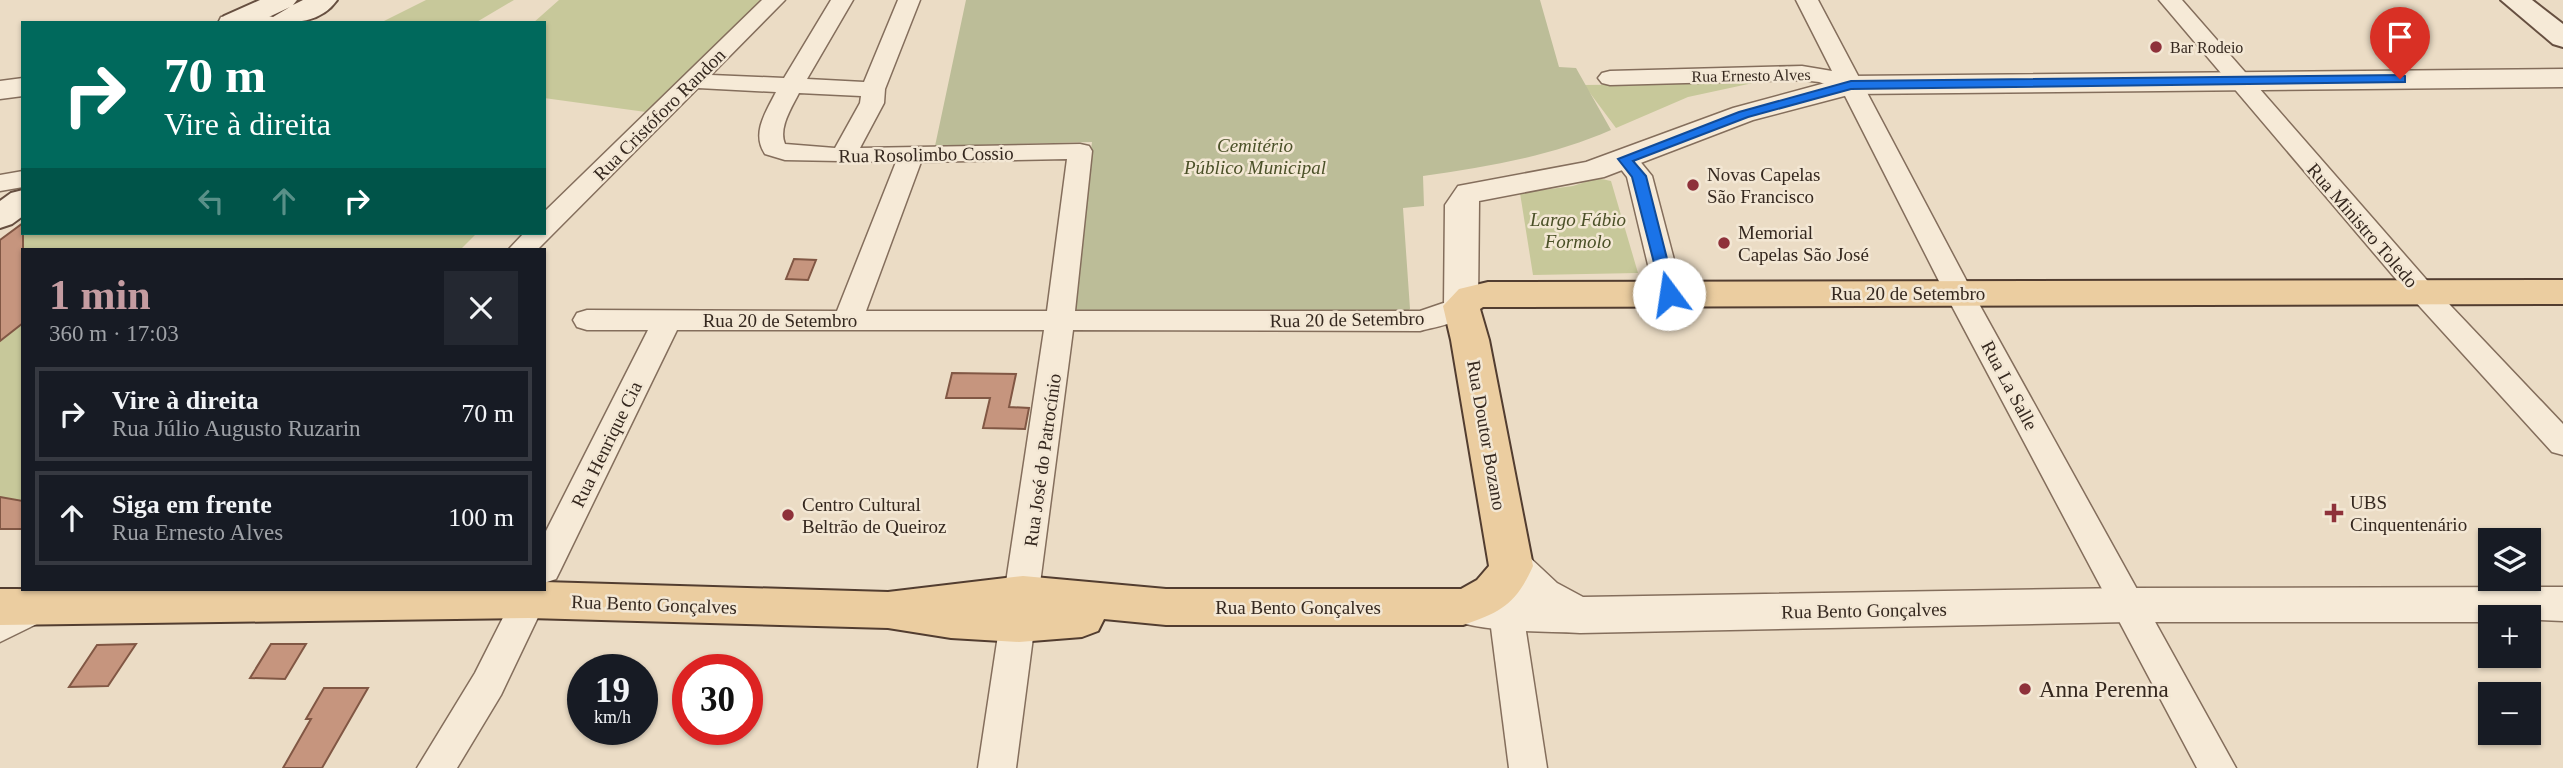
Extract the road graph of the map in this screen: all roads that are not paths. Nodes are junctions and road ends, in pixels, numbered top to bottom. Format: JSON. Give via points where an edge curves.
{"nodes":[{"id":1,"x":283,"y":0,"type":"edge"},
{"id":2,"x":308,"y":0,"type":"edge"},
{"id":3,"x":325,"y":0,"type":"edge"},
{"id":4,"x":774,"y":0,"type":"edge"},
{"id":5,"x":842,"y":0,"type":"edge"},
{"id":6,"x":909,"y":0,"type":"edge"},
{"id":7,"x":1807,"y":0,"type":"edge"},
{"id":8,"x":2170,"y":0,"type":"edge"},
{"id":9,"x":2515,"y":0,"type":"edge"},
{"id":10,"x":235,"y":21,"type":"edge"},
{"id":11,"x":280,"y":21,"type":"edge"},
{"id":12,"x":287,"y":21,"type":"edge"},
{"id":13,"x":297,"y":21,"type":"edge"},
{"id":14,"x":2563,"y":38,"type":"edge"},
{"id":15,"x":1609,"y":78,"type":"dead end"},
{"id":16,"x":2563,"y":78,"type":"edge"},
{"id":17,"x":2238,"y":80,"type":"junction"},
{"id":18,"x":692,"y":81,"type":"junction"},
{"id":19,"x":1851,"y":85,"type":"junction"},
{"id":20,"x":21,"y":87,"type":"edge"},
{"id":21,"x":790,"y":87,"type":"junction"},
{"id":22,"x":873,"y":89,"type":"junction"},
{"id":23,"x":0,"y":90,"type":"edge"},
{"id":24,"x":1080,"y":151,"type":"joint"},
{"id":25,"x":843,"y":156,"type":"junction"},
{"id":26,"x":911,"y":156,"type":"junction"},
{"id":27,"x":1625,"y":159,"type":"junction"},
{"id":28,"x":21,"y":179,"type":"edge"},
{"id":29,"x":0,"y":183,"type":"edge"},
{"id":30,"x":21,"y":201,"type":"edge"},
{"id":31,"x":0,"y":217,"type":"edge"},
{"id":32,"x":546,"y":225,"type":"edge"},
{"id":33,"x":537,"y":235,"type":"edge"},
{"id":34,"x":523,"y":248,"type":"edge"},
{"id":35,"x":2422,"y":292,"type":"junction"},
{"id":36,"x":2563,"y":292,"type":"edge"},
{"id":37,"x":1959,"y":293,"type":"junction"},
{"id":38,"x":1669,"y":294,"type":"junction"},
{"id":39,"x":1461,"y":306,"type":"junction"},
{"id":40,"x":587,"y":320,"type":"dead end"},
{"id":41,"x":667,"y":320,"type":"junction"},
{"id":42,"x":848,"y":320,"type":"junction"},
{"id":43,"x":1060,"y":320,"type":"junction"},
{"id":44,"x":2563,"y":444,"type":"edge"},
{"id":45,"x":546,"y":566,"type":"edge"},
{"id":46,"x":1511,"y":566,"type":"junction"},
{"id":47,"x":546,"y":587,"type":"edge"},
{"id":48,"x":76,"y":591,"type":"edge"},
{"id":49,"x":447,"y":591,"type":"edge"},
{"id":50,"x":534,"y":591,"type":"edge"},
{"id":51,"x":2563,"y":604,"type":"edge"},
{"id":52,"x":2129,"y":605,"type":"junction"},
{"id":53,"x":19,"y":607,"type":"edge"},
{"id":54,"x":1021,"y":608,"type":"junction"},
{"id":55,"x":1484,"y":610,"type":"junction"},
{"id":56,"x":1580,"y":615,"type":"junction"},
{"id":57,"x":0,"y":628,"type":"edge"},
{"id":58,"x":436,"y":768,"type":"edge"},
{"id":59,"x":997,"y":768,"type":"edge"},
{"id":60,"x":1528,"y":768,"type":"edge"},
{"id":61,"x":2217,"y":768,"type":"edge"}],
"edges":[{"from":1,"to":10,"type":"main road"},
{"from":2,"to":11,"type":"main road"},
{"from":3,"to":12,"type":"main road"},
{"from":3,"to":13,"type":"main road"},
{"from":4,"to":18,"type":"street","name":"Rua Cristóforo Randon"},
{"from":5,"to":21,"type":"street"},
{"from":6,"to":22,"type":"street"},
{"from":7,"to":19,"type":"street","name":"Rua La Salle"},
{"from":8,"to":17,"type":"street","name":"Rua Ministro Toledo"},
{"from":9,"to":14,"type":"main road"},
{"from":15,"to":19,"type":"street","name":"Rua Ernesto Alves","via":[[1802,73]]},
{"from":16,"to":17,"type":"street","name":"Rua Ernesto Alves"},
{"from":17,"to":19,"type":"street","name":"Rua Ernesto Alves"},
{"from":17,"to":35,"type":"street","name":"Rua Ministro Toledo"},
{"from":18,"to":21,"type":"street"},
{"from":18,"to":32,"type":"street","name":"Rua Cristóforo Randon"},
{"from":19,"to":27,"type":"street","via":[[1743,114]]},
{"from":19,"to":37,"type":"street","name":"Rua La Salle"},
{"from":20,"to":23,"type":"street"},
{"from":21,"to":22,"type":"street"},
{"from":21,"to":25,"type":"street","name":"Rua Rosolimbo Cossio","via":[[771,129],[774,149]]},
{"from":22,"to":25,"type":"street","via":[[872,103]]},
{"from":24,"to":26,"type":"street","name":"Rua Rosolimbo Cossio"},
{"from":24,"to":43,"type":"street","name":"Rua José do Patrocínio"},
{"from":25,"to":26,"type":"street","name":"Rua Rosolimbo Cossio"},
{"from":26,"to":42,"type":"street"},
{"from":27,"to":38,"type":"street","via":[[1639,176]]},
{"from":27,"to":39,"type":"street","via":[[1464,197]]},
{"from":28,"to":29,"type":"street"},
{"from":30,"to":31,"type":"main road"},
{"from":33,"to":34,"type":"street"},
{"from":35,"to":36,"type":"main road","name":"Rua 20 de Setembro"},
{"from":35,"to":37,"type":"main road","name":"Rua 20 de Setembro"},
{"from":35,"to":44,"type":"street","name":"Rua Ministro Toledo"},
{"from":37,"to":38,"type":"main road","name":"Rua 20 de Setembro"},
{"from":37,"to":52,"type":"street","name":"Rua La Salle"},
{"from":38,"to":39,"type":"main road","name":"Rua 20 de Setembro","via":[[1488,294],[1472,297]]},
{"from":39,"to":43,"type":"street","name":"Rua 20 de Setembro","via":[[1420,321]]},
{"from":39,"to":46,"type":"main road","name":"Rua Doutor Bozano"},
{"from":40,"to":41,"type":"street","name":"Rua 20 de Setembro"},
{"from":41,"to":42,"type":"street","name":"Rua 20 de Setembro"},
{"from":41,"to":45,"type":"street","name":"Rua Henrique Cia"},
{"from":42,"to":43,"type":"street","name":"Rua 20 de Setembro"},
{"from":43,"to":54,"type":"street","name":"Rua José do Patrocínio"},
{"from":46,"to":55,"type":"main road","via":[[1505,582],[1479,601]]},
{"from":46,"to":56,"type":"street","via":[[1542,595]]},
{"from":47,"to":54,"type":"main road","name":"Rua Bento Gonçalves","via":[[888,610],[951,619]]},
{"from":48,"to":53,"type":"street"},
{"from":49,"to":53,"type":"main road","name":"Rua Bento Gonçalves","via":[[250,602]]},
{"from":50,"to":58,"type":"street","name":"Rua Henrique Cia","via":[[488,684]]},
{"from":51,"to":52,"type":"street","name":"Rua Bento Gonçalves"},
{"from":52,"to":56,"type":"street","name":"Rua Bento Gonçalves"},
{"from":52,"to":61,"type":"street","name":"Rua La Salle"},
{"from":53,"to":57,"type":"street"},
{"from":54,"to":55,"type":"main road","name":"Rua Bento Gonçalves","via":[[1090,618],[1166,607]]},
{"from":54,"to":59,"type":"street","name":"Rua José do Patrocínio"},
{"from":55,"to":56,"type":"street","name":"Rua Bento Gonçalves"},
{"from":55,"to":60,"type":"street"}]}
